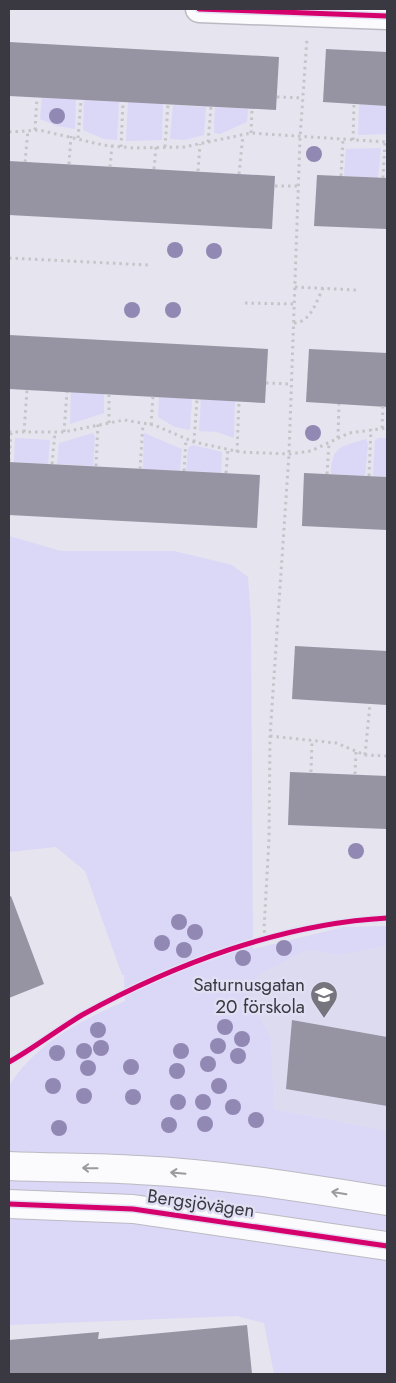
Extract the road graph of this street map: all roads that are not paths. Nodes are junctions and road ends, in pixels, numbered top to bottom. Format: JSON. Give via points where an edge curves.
{"nodes":[{"id":1,"x":199,"y":9,"type":"edge"},
{"id":2,"x":387,"y":16,"type":"edge"},
{"id":3,"x":9,"y":1166,"type":"edge"},
{"id":4,"x":387,"y":1201,"type":"edge"},
{"id":5,"x":9,"y":1204,"type":"edge"},
{"id":6,"x":387,"y":1246,"type":"edge"}],
"edges":[{"from":1,"to":2,"type":"street"},
{"from":4,"to":3,"type":"street","name":"Bergsjövägen","one_way":true,"via":[[198,1175]]},
{"from":5,"to":6,"type":"street","name":"Bergsjövägen","via":[[133,1209]]}]}
